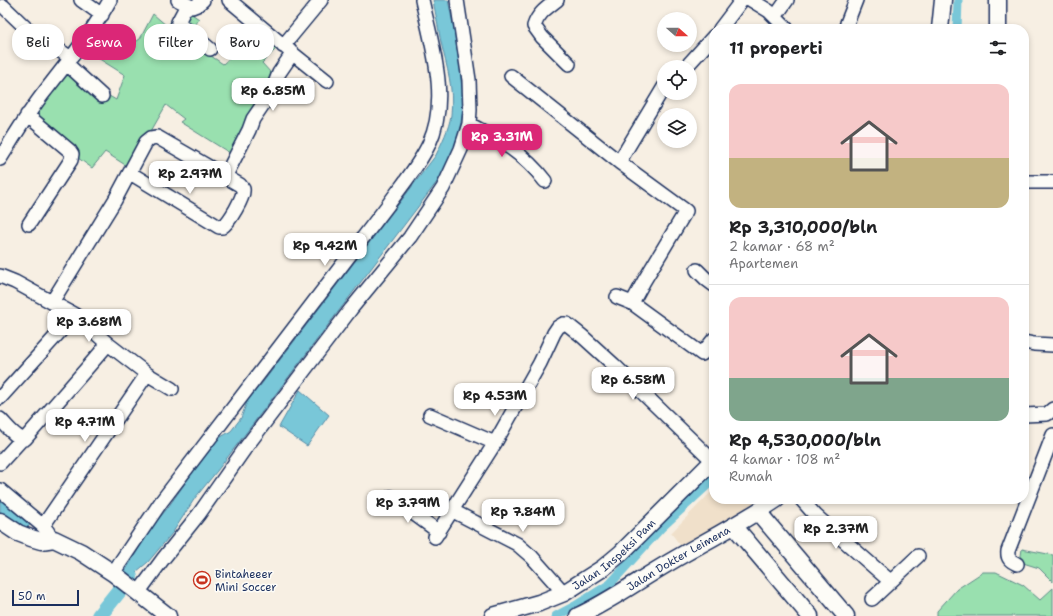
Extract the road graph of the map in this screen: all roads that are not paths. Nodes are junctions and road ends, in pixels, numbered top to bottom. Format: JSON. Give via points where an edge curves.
{"nodes":[{"id":1,"x":81,"y":0,"type":"edge"},
{"id":2,"x":110,"y":0,"type":"edge"},
{"id":3,"x":203,"y":0,"type":"edge"},
{"id":4,"x":229,"y":0,"type":"edge"},
{"id":5,"x":321,"y":0,"type":"edge"},
{"id":6,"x":422,"y":0,"type":"edge"},
{"id":7,"x":457,"y":0,"type":"edge"},
{"id":8,"x":557,"y":0,"type":"edge"},
{"id":9,"x":742,"y":0,"type":"edge"},
{"id":10,"x":751,"y":0,"type":"edge"},
{"id":11,"x":787,"y":0,"type":"edge"},
{"id":12,"x":856,"y":0,"type":"edge"},
{"id":13,"x":943,"y":0,"type":"edge"},
{"id":14,"x":998,"y":0,"type":"edge"},
{"id":15,"x":183,"y":2,"type":"edge"},
{"id":16,"x":3,"y":6,"type":"dead end"},
{"id":17,"x":102,"y":15,"type":"junction"},
{"id":18,"x":775,"y":17,"type":"junction"},
{"id":19,"x":847,"y":23,"type":"dead end"},
{"id":20,"x":724,"y":24,"type":"edge"},
{"id":21,"x":782,"y":24,"type":"edge"},
{"id":22,"x":941,"y":24,"type":"edge"},
{"id":23,"x":998,"y":24,"type":"edge"},
{"id":24,"x":709,"y":42,"type":"edge"},
{"id":25,"x":210,"y":49,"type":"dead end"},
{"id":26,"x":288,"y":49,"type":"junction"},
{"id":27,"x":692,"y":60,"type":"edge"},
{"id":28,"x":69,"y":61,"type":"junction"},
{"id":29,"x":569,"y":64,"type":"dead end"},
{"id":30,"x":511,"y":76,"type":"dead end"},
{"id":31,"x":327,"y":80,"type":"dead end"},
{"id":32,"x":102,"y":96,"type":"dead end"},
{"id":33,"x":657,"y":99,"type":"edge"},
{"id":34,"x":27,"y":115,"type":"junction"},
{"id":35,"x":469,"y":124,"type":"junction"},
{"id":36,"x":0,"y":159,"type":"edge"},
{"id":37,"x":619,"y":162,"type":"junction"},
{"id":38,"x":130,"y":173,"type":"junction"},
{"id":39,"x":225,"y":177,"type":"junction"},
{"id":40,"x":545,"y":181,"type":"dead end"},
{"id":41,"x":1029,"y":182,"type":"edge"},
{"id":42,"x":1053,"y":182,"type":"edge"},
{"id":43,"x":29,"y":224,"type":"dead end"},
{"id":44,"x":697,"y":270,"type":"dead end"},
{"id":45,"x":0,"y":276,"type":"edge"},
{"id":46,"x":709,"y":280,"type":"edge"},
{"id":47,"x":617,"y":297,"type":"dead end"},
{"id":48,"x":52,"y":302,"type":"junction"},
{"id":49,"x":632,"y":303,"type":"junction"},
{"id":50,"x":75,"y":315,"type":"junction"},
{"id":51,"x":1029,"y":343,"type":"edge"},
{"id":52,"x":108,"y":344,"type":"junction"},
{"id":53,"x":709,"y":345,"type":"edge"},
{"id":54,"x":1053,"y":345,"type":"edge"},
{"id":55,"x":147,"y":374,"type":"junction"},
{"id":56,"x":172,"y":389,"type":"dead end"},
{"id":57,"x":0,"y":398,"type":"edge"},
{"id":58,"x":1052,"y":413,"type":"edge"},
{"id":59,"x":1029,"y":414,"type":"edge"},
{"id":60,"x":430,"y":415,"type":"dead end"},
{"id":61,"x":0,"y":419,"type":"edge"},
{"id":62,"x":1053,"y":435,"type":"edge"},
{"id":63,"x":22,"y":439,"type":"junction"},
{"id":64,"x":495,"y":443,"type":"junction"},
{"id":65,"x":709,"y":455,"type":"edge"},
{"id":66,"x":0,"y":463,"type":"edge"},
{"id":67,"x":709,"y":465,"type":"edge"},
{"id":68,"x":0,"y":490,"type":"edge"},
{"id":69,"x":391,"y":497,"type":"dead end"},
{"id":70,"x":1029,"y":497,"type":"edge"},
{"id":71,"x":770,"y":504,"type":"edge"},
{"id":72,"x":805,"y":504,"type":"edge"},
{"id":73,"x":1026,"y":504,"type":"edge"},
{"id":74,"x":453,"y":511,"type":"junction"},
{"id":75,"x":758,"y":512,"type":"junction"},
{"id":76,"x":0,"y":521,"type":"edge"},
{"id":77,"x":43,"y":526,"type":"junction"},
{"id":78,"x":734,"y":526,"type":"junction"},
{"id":79,"x":54,"y":539,"type":"junction"},
{"id":80,"x":918,"y":556,"type":"dead end"},
{"id":81,"x":1018,"y":564,"type":"dead end"},
{"id":82,"x":113,"y":573,"type":"junction"},
{"id":83,"x":890,"y":581,"type":"junction"},
{"id":84,"x":138,"y":593,"type":"junction"},
{"id":85,"x":564,"y":593,"type":"junction"},
{"id":86,"x":872,"y":599,"type":"dead end"},
{"id":87,"x":168,"y":616,"type":"edge"},
{"id":88,"x":493,"y":616,"type":"edge"},
{"id":89,"x":578,"y":616,"type":"edge"},
{"id":90,"x":810,"y":616,"type":"edge"},
{"id":91,"x":846,"y":616,"type":"edge"}],
"edges":[{"from":1,"to":17,"type":"street"},
{"from":2,"to":17,"type":"street"},
{"from":3,"to":15,"type":"street","via":[[194,7]]},
{"from":4,"to":26,"type":"street"},
{"from":5,"to":26,"type":"street"},
{"from":6,"to":82,"type":"street","via":[[439,95],[435,128],[426,150],[388,205],[161,502]]},
{"from":7,"to":35,"type":"street","via":[[469,80]]},
{"from":8,"to":29,"type":"street","via":[[542,11],[534,26]]},
{"from":9,"to":20,"type":"street"},
{"from":10,"to":18,"type":"street"},
{"from":11,"to":18,"type":"street"},
{"from":12,"to":19,"type":"street"},
{"from":13,"to":22,"type":"main road"},
{"from":14,"to":23,"type":"main road"},
{"from":15,"to":25,"type":"street","via":[[178,22]]},
{"from":16,"to":28,"type":"street","via":[[28,30]]},
{"from":17,"to":28,"type":"street"},
{"from":18,"to":21,"type":"street"},
{"from":24,"to":27,"type":"street"},
{"from":26,"to":31,"type":"street"},
{"from":26,"to":39,"type":"street","via":[[291,57],[253,119]]},
{"from":28,"to":32,"type":"street"},
{"from":28,"to":34,"type":"street"},
{"from":30,"to":37,"type":"street"},
{"from":33,"to":37,"type":"street"},
{"from":34,"to":36,"type":"street"},
{"from":34,"to":43,"type":"street","via":[[70,150],[72,156],[72,160]]},
{"from":35,"to":40,"type":"street","via":[[526,158]]},
{"from":35,"to":84,"type":"street","via":[[443,188],[418,226],[351,309]]},
{"from":37,"to":49,"type":"street","via":[[686,211]]},
{"from":38,"to":39,"type":"street","via":[[146,142],[157,137]]},
{"from":38,"to":39,"type":"street","via":[[219,227],[228,222],[244,194],[242,187]]},
{"from":38,"to":48,"type":"street"},
{"from":41,"to":42,"type":"street"},
{"from":44,"to":46,"type":"street"},
{"from":45,"to":48,"type":"street"},
{"from":47,"to":49,"type":"street"},
{"from":48,"to":50,"type":"street"},
{"from":49,"to":53,"type":"street","via":[[702,354]]},
{"from":50,"to":52,"type":"street"},
{"from":50,"to":57,"type":"street"},
{"from":51,"to":54,"type":"street"},
{"from":52,"to":55,"type":"street"},
{"from":52,"to":63,"type":"street","via":[[29,436]]},
{"from":55,"to":56,"type":"street"},
{"from":55,"to":77,"type":"street"},
{"from":58,"to":59,"type":"street"},
{"from":60,"to":64,"type":"street"},
{"from":61,"to":63,"type":"street"},
{"from":62,"to":70,"type":"street"},
{"from":63,"to":66,"type":"street"},
{"from":64,"to":65,"type":"street","via":[[554,333],[558,327],[567,324]]},
{"from":64,"to":74,"type":"street"},
{"from":67,"to":85,"type":"main road","name":"Jalan Inspeksi Pam","via":[[622,553]]},
{"from":68,"to":77,"type":"street"},
{"from":69,"to":74,"type":"street","via":[[437,534]]},
{"from":71,"to":75,"type":"main road","name":"Jalan Dokter Leimena"},
{"from":72,"to":83,"type":"street"},
{"from":73,"to":81,"type":"street","via":[[1008,551],[1008,558]]},
{"from":74,"to":85,"type":"street","via":[[526,550]]},
{"from":75,"to":78,"type":"main road","name":"Jalan Dokter Leimena"},
{"from":75,"to":91,"type":"main road"},
{"from":76,"to":79,"type":"main road","via":[[31,538],[42,541]]},
{"from":77,"to":79,"type":"street"},
{"from":78,"to":89,"type":"main road","name":"Jalan Dokter Leimena"},
{"from":78,"to":90,"type":"main road"},
{"from":79,"to":82,"type":"main road","via":[[81,552]]},
{"from":80,"to":83,"type":"street"},
{"from":82,"to":84,"type":"main road"},
{"from":83,"to":86,"type":"street"},
{"from":84,"to":87,"type":"main road"},
{"from":85,"to":88,"type":"main road","name":"Jalan Inspeksi Pam"}]}
